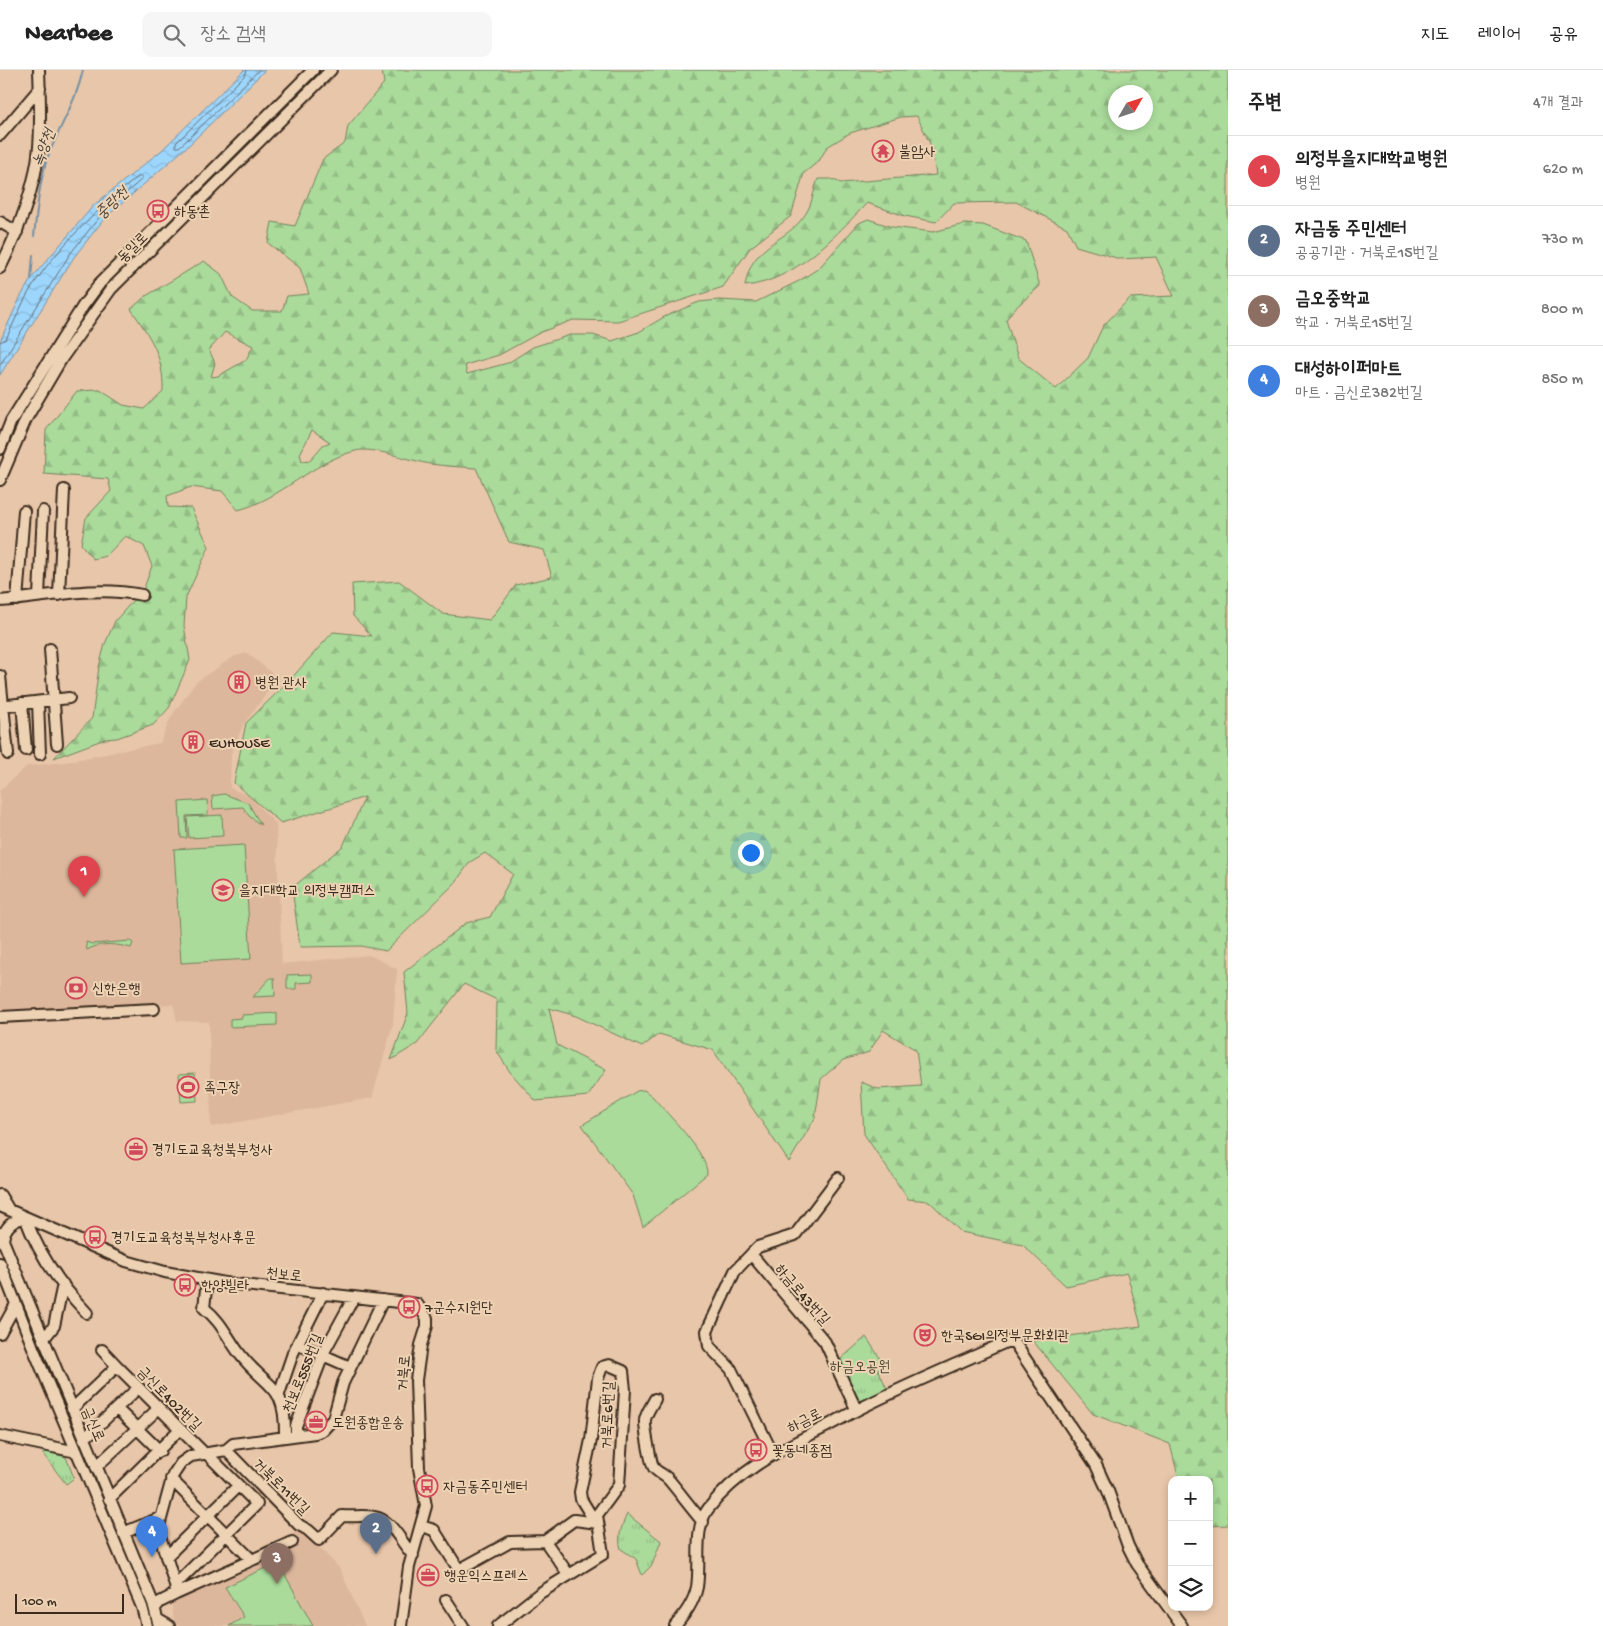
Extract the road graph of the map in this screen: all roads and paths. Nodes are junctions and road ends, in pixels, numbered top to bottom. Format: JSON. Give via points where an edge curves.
{"nodes":[{"id":1,"x":39,"y":70,"type":"edge"},
{"id":2,"x":313,"y":70,"type":"edge"},
{"id":3,"x":332,"y":70,"type":"edge"},
{"id":4,"x":40,"y":88,"type":"junction"},
{"id":5,"x":0,"y":135,"type":"edge"},
{"id":6,"x":0,"y":222,"type":"edge"},
{"id":7,"x":17,"y":232,"type":"junction"},
{"id":8,"x":0,"y":268,"type":"edge"},
{"id":9,"x":0,"y":446,"type":"edge"},
{"id":10,"x":0,"y":480,"type":"edge"},
{"id":11,"x":64,"y":490,"type":"dead end"},
{"id":12,"x":24,"y":511,"type":"dead end"},
{"id":13,"x":44,"y":511,"type":"dead end"},
{"id":14,"x":142,"y":595,"type":"dead end"},
{"id":15,"x":39,"y":596,"type":"junction"},
{"id":16,"x":59,"y":596,"type":"junction"},
{"id":17,"x":0,"y":600,"type":"edge"},
{"id":18,"x":17,"y":600,"type":"junction"},
{"id":19,"x":50,"y":649,"type":"dead end"},
{"id":20,"x":0,"y":676,"type":"edge"},
{"id":21,"x":69,"y":698,"type":"dead end"},
{"id":22,"x":52,"y":700,"type":"junction"},
{"id":23,"x":38,"y":702,"type":"junction"},
{"id":24,"x":22,"y":703,"type":"junction"},
{"id":25,"x":1,"y":706,"type":"edge"},
{"id":26,"x":57,"y":744,"type":"dead end"},
{"id":27,"x":26,"y":750,"type":"dead end"},
{"id":28,"x":8,"y":754,"type":"dead end"},
{"id":29,"x":40,"y":754,"type":"dead end"},
{"id":30,"x":154,"y":1009,"type":"dead end"},
{"id":31,"x":0,"y":1017,"type":"edge"},
{"id":32,"x":838,"y":1178,"type":"dead end"},
{"id":33,"x":0,"y":1195,"type":"edge"},
{"id":34,"x":0,"y":1206,"type":"edge"},
{"id":35,"x":5,"y":1210,"type":"edge"},
{"id":36,"x":25,"y":1217,"type":"junction"},
{"id":37,"x":2,"y":1237,"type":"edge"},
{"id":38,"x":750,"y":1254,"type":"junction"},
{"id":39,"x":0,"y":1263,"type":"edge"},
{"id":40,"x":208,"y":1280,"type":"junction"},
{"id":41,"x":63,"y":1284,"type":"junction"},
{"id":42,"x":323,"y":1293,"type":"junction"},
{"id":43,"x":354,"y":1297,"type":"junction"},
{"id":44,"x":383,"y":1300,"type":"junction"},
{"id":45,"x":16,"y":1304,"type":"junction"},
{"id":46,"x":417,"y":1304,"type":"joint"},
{"id":47,"x":87,"y":1314,"type":"dead end"},
{"id":48,"x":0,"y":1333,"type":"edge"},
{"id":49,"x":43,"y":1340,"type":"junction"},
{"id":50,"x":298,"y":1344,"type":"junction"},
{"id":51,"x":102,"y":1350,"type":"dead end"},
{"id":52,"x":323,"y":1356,"type":"junction"},
{"id":53,"x":117,"y":1366,"type":"junction"},
{"id":54,"x":350,"y":1367,"type":"junction"},
{"id":55,"x":138,"y":1388,"type":"junction"},
{"id":56,"x":279,"y":1394,"type":"junction"},
{"id":57,"x":655,"y":1399,"type":"dead end"},
{"id":58,"x":159,"y":1408,"type":"junction"},
{"id":59,"x":72,"y":1409,"type":"junction"},
{"id":60,"x":116,"y":1409,"type":"junction"},
{"id":61,"x":856,"y":1409,"type":"junction"},
{"id":62,"x":180,"y":1429,"type":"junction"},
{"id":63,"x":137,"y":1430,"type":"junction"},
{"id":64,"x":296,"y":1434,"type":"junction"},
{"id":65,"x":0,"y":1436,"type":"edge"},
{"id":66,"x":285,"y":1437,"type":"junction"},
{"id":67,"x":84,"y":1439,"type":"junction"},
{"id":68,"x":226,"y":1450,"type":"junction"},
{"id":69,"x":160,"y":1451,"type":"junction"},
{"id":70,"x":77,"y":1452,"type":"junction"},
{"id":71,"x":205,"y":1453,"type":"junction"},
{"id":72,"x":773,"y":1454,"type":"junction"},
{"id":73,"x":96,"y":1467,"type":"junction"},
{"id":74,"x":171,"y":1479,"type":"junction"},
{"id":75,"x":238,"y":1486,"type":"junction"},
{"id":76,"x":109,"y":1500,"type":"junction"},
{"id":77,"x":208,"y":1516,"type":"junction"},
{"id":78,"x":160,"y":1518,"type":"junction"},
{"id":79,"x":597,"y":1519,"type":"junction"},
{"id":80,"x":703,"y":1522,"type":"junction"},
{"id":81,"x":421,"y":1526,"type":"junction"},
{"id":82,"x":123,"y":1533,"type":"junction"},
{"id":83,"x":227,"y":1534,"type":"junction"},
{"id":84,"x":545,"y":1541,"type":"junction"},
{"id":85,"x":292,"y":1542,"type":"dead end"},
{"id":86,"x":413,"y":1555,"type":"junction"},
{"id":87,"x":166,"y":1557,"type":"junction"},
{"id":88,"x":252,"y":1560,"type":"junction"},
{"id":89,"x":569,"y":1575,"type":"junction"},
{"id":90,"x":175,"y":1590,"type":"junction"},
{"id":91,"x":446,"y":1600,"type":"dead end"},
{"id":92,"x":155,"y":1608,"type":"junction"},
{"id":93,"x":158,"y":1623,"type":"edge"},
{"id":94,"x":147,"y":1626,"type":"edge"},
{"id":95,"x":169,"y":1626,"type":"edge"},
{"id":96,"x":401,"y":1626,"type":"edge"},
{"id":97,"x":463,"y":1626,"type":"edge"},
{"id":98,"x":498,"y":1626,"type":"edge"},
{"id":99,"x":675,"y":1626,"type":"edge"},
{"id":100,"x":1182,"y":1626,"type":"edge"}],
"edges":[{"from":1,"to":4,"type":"street"},
{"from":2,"to":9,"type":"street","name":"동일로","via":[[100,283],[11,421]]},
{"from":3,"to":10,"type":"street","name":"동일로","via":[[111,289],[67,350],[26,419]]},
{"from":4,"to":5,"type":"street"},
{"from":4,"to":7,"type":"street","via":[[39,149]]},
{"from":6,"to":7,"type":"street"},
{"from":7,"to":8,"type":"street"},
{"from":11,"to":16,"type":"street"},
{"from":12,"to":18,"type":"street"},
{"from":13,"to":15,"type":"street"},
{"from":14,"to":16,"type":"street","via":[[96,590]]},
{"from":15,"to":16,"type":"street"},
{"from":15,"to":18,"type":"street"},
{"from":17,"to":18,"type":"street"},
{"from":19,"to":22,"type":"street"},
{"from":20,"to":25,"type":"street"},
{"from":21,"to":22,"type":"street"},
{"from":22,"to":23,"type":"street"},
{"from":22,"to":26,"type":"street"},
{"from":23,"to":24,"type":"street"},
{"from":23,"to":29,"type":"street"},
{"from":24,"to":25,"type":"street"},
{"from":24,"to":27,"type":"street"},
{"from":25,"to":28,"type":"street"},
{"from":30,"to":31,"type":"street"},
{"from":32,"to":38,"type":"street","via":[[795,1235],[758,1246]]},
{"from":33,"to":35,"type":"street"},
{"from":34,"to":35,"type":"street","name":"천보로"},
{"from":35,"to":36,"type":"street","name":"천보로"},
{"from":36,"to":37,"type":"street","via":[[13,1221]]},
{"from":36,"to":40,"type":"street","name":"천보로","via":[[126,1261]]},
{"from":36,"to":41,"type":"street","via":[[32,1238]]},
{"from":37,"to":49,"type":"street","name":"금신로"},
{"from":38,"to":61,"type":"street","name":"하금로43번길","via":[[825,1342]]},
{"from":38,"to":72,"type":"street","via":[[735,1271],[709,1326],[707,1339],[713,1352],[731,1369]]},
{"from":39,"to":45,"type":"street","name":"금신로"},
{"from":40,"to":42,"type":"street","name":"천보로"},
{"from":40,"to":56,"type":"street","via":[[204,1308],[223,1326],[240,1355]]},
{"from":41,"to":47,"type":"street"},
{"from":41,"to":49,"type":"street","via":[[54,1326]]},
{"from":42,"to":43,"type":"street","name":"천보로"},
{"from":42,"to":50,"type":"street"},
{"from":43,"to":44,"type":"street","name":"천보로"},
{"from":43,"to":52,"type":"street","name":"천보로555번길"},
{"from":44,"to":46,"type":"street","name":"천보로"},
{"from":44,"to":54,"type":"street"},
{"from":45,"to":48,"type":"street"},
{"from":45,"to":70,"type":"street","name":"금신로"},
{"from":46,"to":81,"type":"street","name":"거북로","via":[[427,1318],[416,1380],[418,1450],[426,1506]]},
{"from":49,"to":59,"type":"street","name":"금신로"},
{"from":50,"to":52,"type":"street"},
{"from":50,"to":56,"type":"street"},
{"from":51,"to":53,"type":"street"},
{"from":52,"to":54,"type":"street"},
{"from":52,"to":64,"type":"street","name":"천보로555번길","via":[[296,1426]]},
{"from":53,"to":55,"type":"street","name":"금신로402번길"},
{"from":53,"to":59,"type":"street","name":"금신로402번길"},
{"from":54,"to":64,"type":"street","via":[[333,1419],[324,1430]]},
{"from":55,"to":58,"type":"street","name":"금신로402번길"},
{"from":55,"to":60,"type":"street"},
{"from":56,"to":66,"type":"street"},
{"from":57,"to":80,"type":"street","via":[[645,1419],[650,1441],[649,1457],[654,1468],[669,1479]]},
{"from":58,"to":62,"type":"street","name":"금신로402번길"},
{"from":58,"to":63,"type":"street"},
{"from":59,"to":67,"type":"street","name":"금신로"},
{"from":60,"to":63,"type":"street"},
{"from":60,"to":67,"type":"street"},
{"from":61,"to":72,"type":"street","name":"하금로"},
{"from":61,"to":100,"type":"street","name":"하금로","via":[[1006,1342],[1014,1342],[1096,1465],[1137,1564]]},
{"from":62,"to":69,"type":"street"},
{"from":62,"to":71,"type":"street","name":"금신로402번길"},
{"from":63,"to":69,"type":"street"},
{"from":63,"to":73,"type":"street"},
{"from":64,"to":66,"type":"street"},
{"from":65,"to":70,"type":"street"},
{"from":66,"to":68,"type":"street","via":[[233,1444]]},
{"from":67,"to":73,"type":"street","name":"금신로"},
{"from":68,"to":71,"type":"street"},
{"from":68,"to":86,"type":"street","name":"거북로11번길","via":[[299,1526],[319,1540],[342,1516],[373,1516],[384,1520]]},
{"from":69,"to":76,"type":"street"},
{"from":70,"to":94,"type":"street","name":"금신로"},
{"from":71,"to":74,"type":"street","via":[[191,1456],[181,1463]]},
{"from":71,"to":75,"type":"street","name":"금신로402번길"},
{"from":72,"to":80,"type":"street","name":"하금로","via":[[745,1472],[707,1510]]},
{"from":73,"to":76,"type":"street","name":"금신로"},
{"from":74,"to":77,"type":"street"},
{"from":74,"to":78,"type":"street"},
{"from":75,"to":77,"type":"street"},
{"from":75,"to":83,"type":"street","name":"금신로402번길","via":[[257,1504]]},
{"from":76,"to":82,"type":"street","name":"금신로"},
{"from":77,"to":83,"type":"street"},
{"from":77,"to":87,"type":"street"},
{"from":78,"to":82,"type":"street"},
{"from":78,"to":87,"type":"street","via":[[159,1536]]},
{"from":79,"to":79,"type":"street","name":"거북로6번길","via":[[589,1513],[580,1492],[591,1440],[598,1378],[602,1367],[609,1365],[623,1371],[625,1390],[619,1485]]},
{"from":79,"to":84,"type":"street","via":[[574,1520]]},
{"from":79,"to":89,"type":"street","via":[[603,1554]]},
{"from":80,"to":99,"type":"street","name":"하금로","via":[[697,1586],[688,1609]]},
{"from":81,"to":84,"type":"street","via":[[434,1530],[459,1570],[510,1542]]},
{"from":81,"to":86,"type":"street","name":"거북로"},
{"from":82,"to":92,"type":"street","name":"금신로"},
{"from":83,"to":88,"type":"street"},
{"from":83,"to":90,"type":"street"},
{"from":84,"to":89,"type":"street"},
{"from":85,"to":88,"type":"street"},
{"from":86,"to":96,"type":"street","name":"거북로"},
{"from":87,"to":90,"type":"street"},
{"from":88,"to":90,"type":"street"},
{"from":89,"to":98,"type":"street"},
{"from":90,"to":92,"type":"street"},
{"from":91,"to":97,"type":"street"},
{"from":92,"to":93,"type":"street","name":"금신로"},
{"from":93,"to":95,"type":"street"}]}
